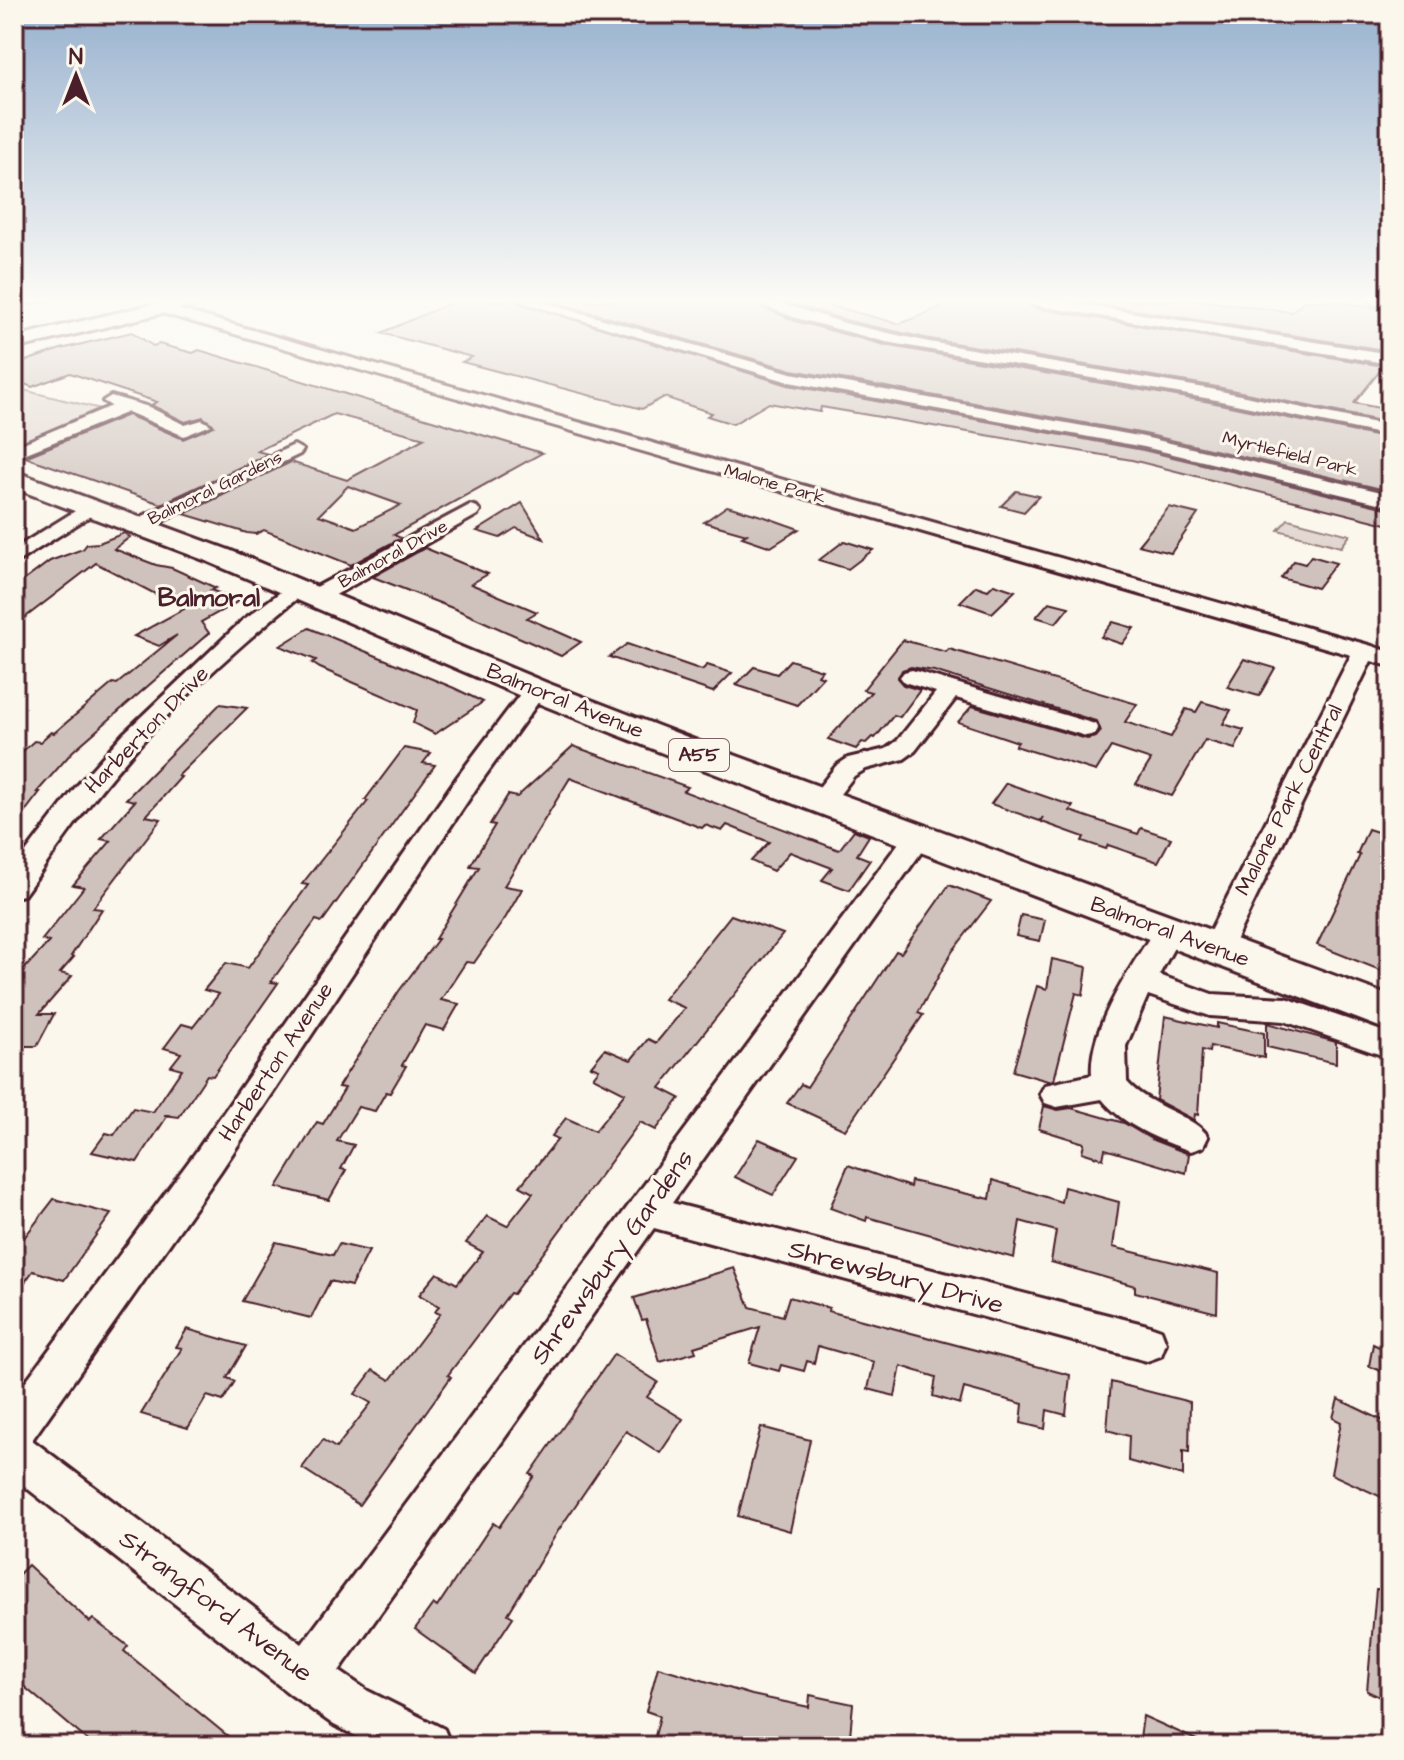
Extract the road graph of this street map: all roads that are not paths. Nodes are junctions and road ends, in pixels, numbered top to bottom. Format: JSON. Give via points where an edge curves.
{"nodes":[{"id":1,"x":435,"y":383,"type":"edge"},
{"id":2,"x":821,"y":383,"type":"edge"},
{"id":3,"x":1149,"y":383,"type":"edge"},
{"id":4,"x":202,"y":425,"type":"dead end"},
{"id":5,"x":1390,"y":431,"type":"edge"},
{"id":6,"x":294,"y":450,"type":"dead end"},
{"id":7,"x":14,"y":453,"type":"edge"},
{"id":8,"x":14,"y":479,"type":"edge"},
{"id":9,"x":1390,"y":500,"type":"edge"},
{"id":10,"x":88,"y":509,"type":"junction"},
{"id":11,"x":470,"y":511,"type":"dead end"},
{"id":12,"x":137,"y":526,"type":"junction"},
{"id":13,"x":14,"y":558,"type":"edge"},
{"id":14,"x":306,"y":593,"type":"junction"},
{"id":15,"x":1364,"y":651,"type":"junction"},
{"id":16,"x":1390,"y":659,"type":"edge"},
{"id":17,"x":912,"y":677,"type":"dead end"},
{"id":18,"x":951,"y":688,"type":"junction"},
{"id":19,"x":535,"y":690,"type":"junction"},
{"id":20,"x":1086,"y":729,"type":"dead end"},
{"id":21,"x":821,"y":801,"type":"junction"},
{"id":22,"x":917,"y":838,"type":"junction"},
{"id":23,"x":14,"y":888,"type":"edge"},
{"id":24,"x":1168,"y":931,"type":"junction"},
{"id":25,"x":1216,"y":949,"type":"junction"},
{"id":26,"x":1143,"y":981,"type":"junction"},
{"id":27,"x":1390,"y":1014,"type":"edge"},
{"id":28,"x":1390,"y":1046,"type":"edge"},
{"id":29,"x":1111,"y":1085,"type":"junction"},
{"id":30,"x":1057,"y":1094,"type":"dead end"},
{"id":31,"x":1191,"y":1137,"type":"dead end"},
{"id":32,"x":646,"y":1209,"type":"junction"},
{"id":33,"x":1147,"y":1343,"type":"dead end"},
{"id":34,"x":14,"y":1431,"type":"edge"},
{"id":35,"x":14,"y":1452,"type":"edge"},
{"id":36,"x":307,"y":1677,"type":"junction"},
{"id":37,"x":427,"y":1746,"type":"edge"}],
"edges":[{"from":1,"to":15,"type":"street","name":"Malone Park"},
{"from":2,"to":9,"type":"street","name":"Myrtlefield Park","via":[[1144,442]]},
{"from":3,"to":5,"type":"street"},
{"from":4,"to":7,"type":"street","via":[[184,431],[119,403]]},
{"from":6,"to":12,"type":"street","name":"Balmoral Gardens"},
{"from":8,"to":10,"type":"highway","name":"Balmoral Avenue","number":"A55"},
{"from":10,"to":12,"type":"highway","name":"Balmoral Avenue","number":"A55"},
{"from":10,"to":13,"type":"street"},
{"from":11,"to":14,"type":"street","name":"Balmoral Drive"},
{"from":12,"to":14,"type":"highway","name":"Balmoral Avenue","number":"A55"},
{"from":14,"to":19,"type":"highway","name":"Balmoral Avenue","number":"A55"},
{"from":14,"to":23,"type":"street","name":"Harberton Drive","via":[[251,625],[132,739]]},
{"from":15,"to":16,"type":"street","name":"Malone Park"},
{"from":15,"to":25,"type":"street","name":"Malone Park Central"},
{"from":17,"to":18,"type":"street"},
{"from":18,"to":20,"type":"street"},
{"from":18,"to":21,"type":"street","via":[[906,746],[857,763]]},
{"from":19,"to":21,"type":"highway","name":"Balmoral Avenue","number":"A55"},
{"from":19,"to":34,"type":"street","name":"Harberton Avenue"},
{"from":21,"to":22,"type":"highway","name":"Balmoral Avenue","number":"A55"},
{"from":22,"to":24,"type":"highway","name":"Balmoral Avenue","number":"A55"},
{"from":22,"to":32,"type":"street","name":"Shrewsbury Gardens"},
{"from":24,"to":25,"type":"highway","name":"Balmoral Avenue","number":"A55"},
{"from":24,"to":26,"type":"street"},
{"from":25,"to":27,"type":"highway","name":"Balmoral Avenue","number":"A55"},
{"from":26,"to":28,"type":"street","via":[[1210,1005],[1286,1010],[1350,1046]]},
{"from":26,"to":29,"type":"street","via":[[1110,1044]]},
{"from":29,"to":30,"type":"street"},
{"from":29,"to":31,"type":"street","via":[[1141,1114]]},
{"from":32,"to":33,"type":"street","name":"Shrewsbury Drive"},
{"from":32,"to":36,"type":"street","name":"Shrewsbury Gardens"},
{"from":35,"to":36,"type":"street","name":"Strangford Avenue"},
{"from":36,"to":37,"type":"street","name":"Strangford Avenue","via":[[351,1708]]}]}
